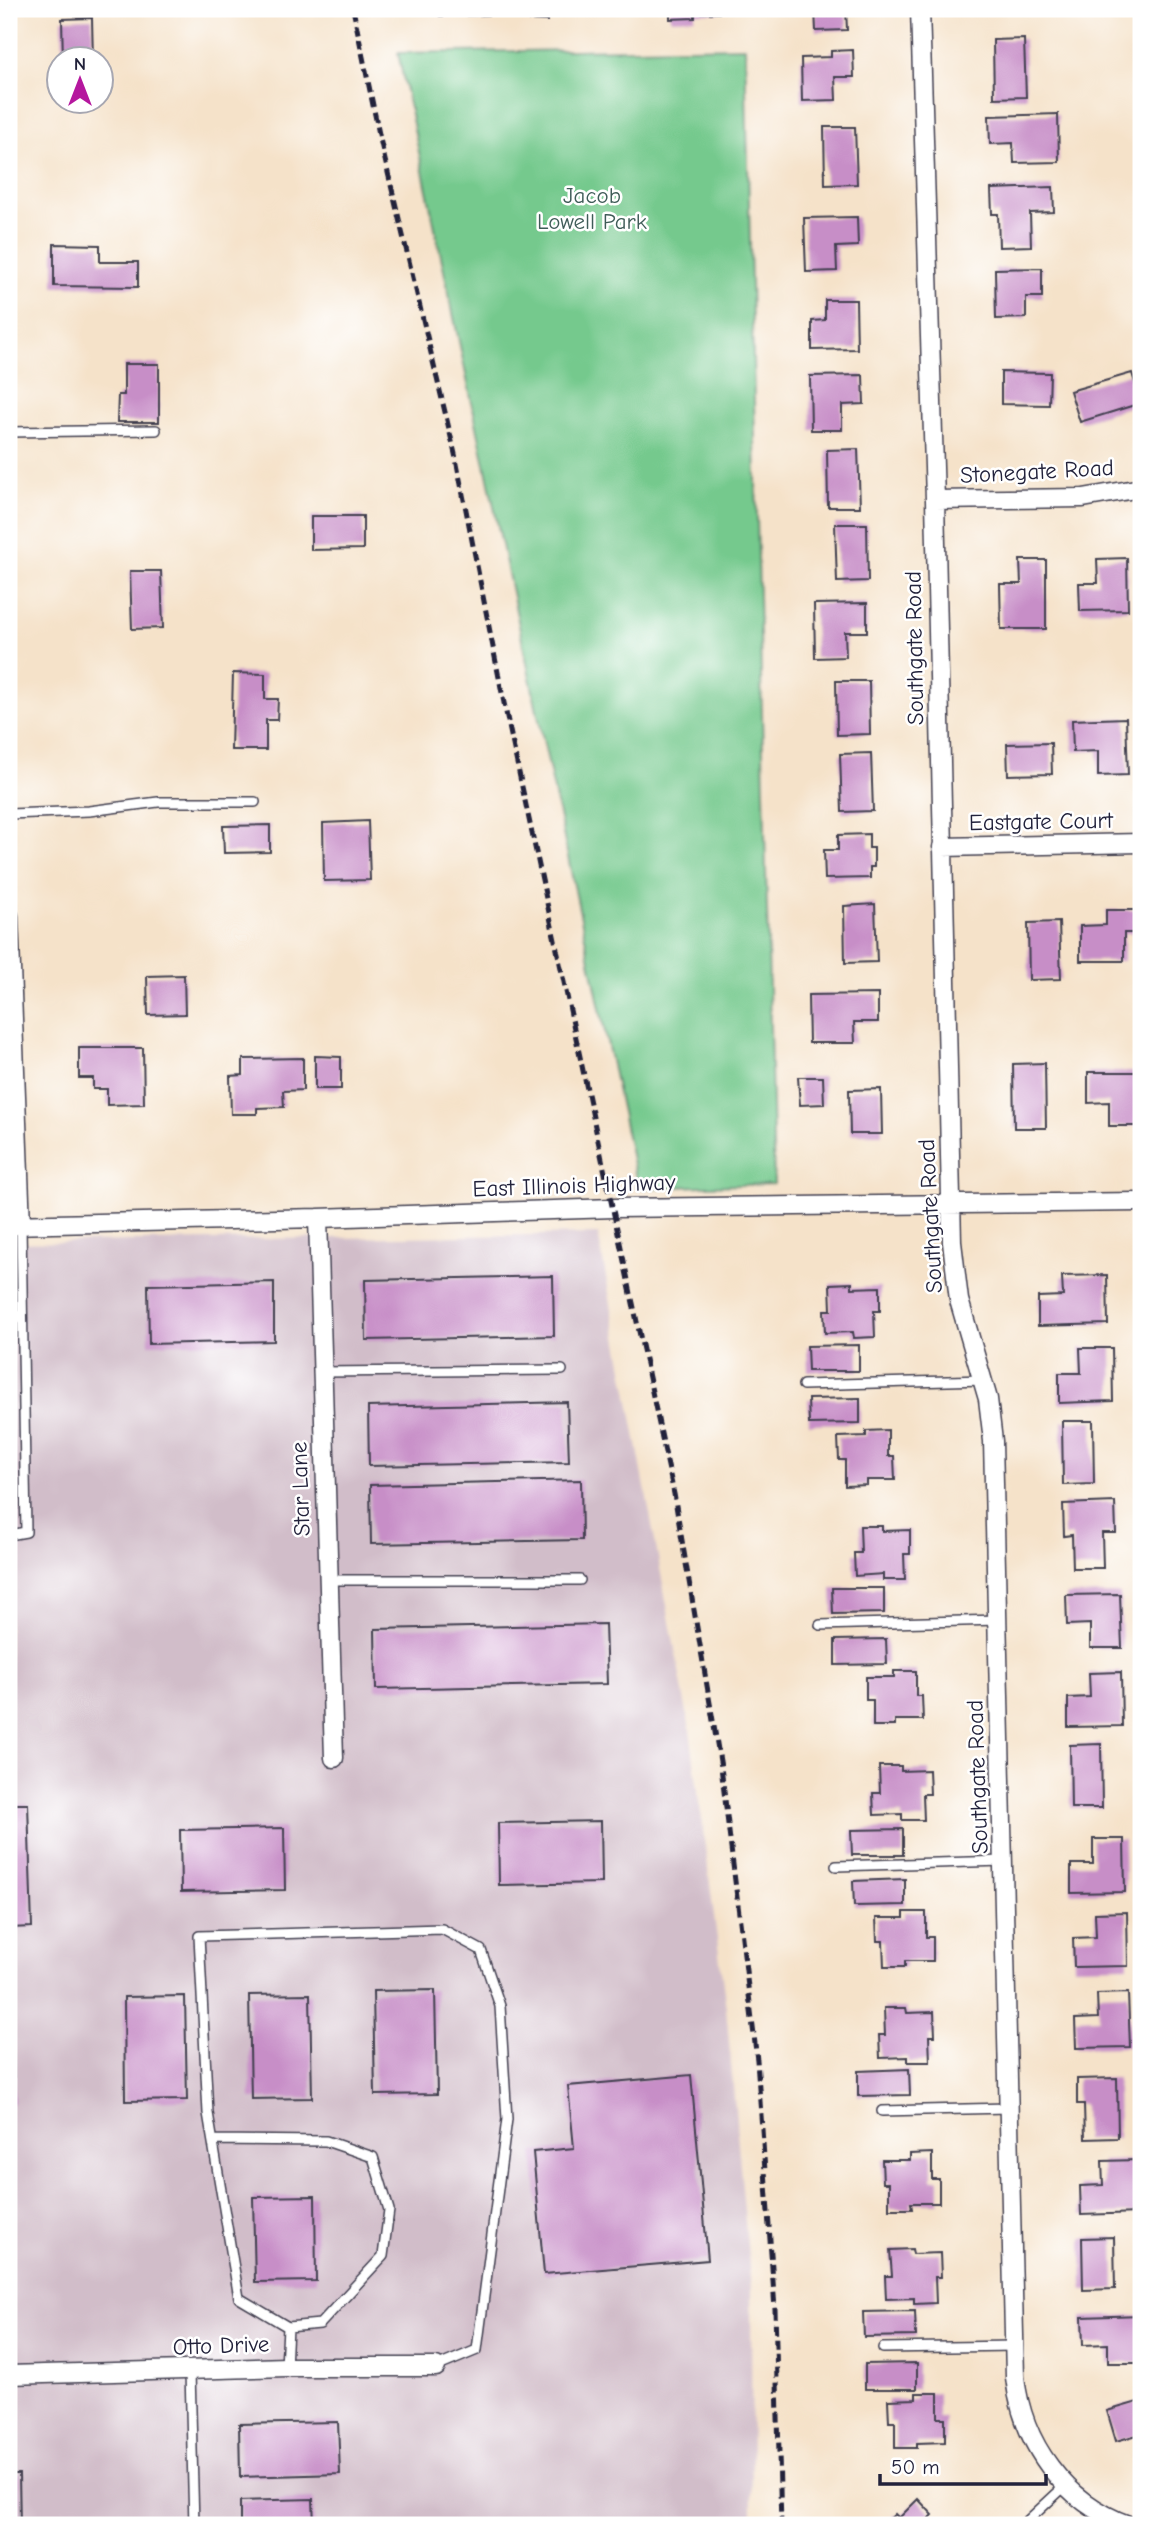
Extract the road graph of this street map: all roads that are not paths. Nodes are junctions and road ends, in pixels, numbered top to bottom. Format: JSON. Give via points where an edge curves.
{"nodes":[{"id":1,"x":920,"y":9,"type":"edge"},
{"id":2,"x":156,"y":430,"type":"dead end"},
{"id":3,"x":9,"y":432,"type":"edge"},
{"id":4,"x":1141,"y":488,"type":"edge"},
{"id":5,"x":935,"y":500,"type":"junction"},
{"id":6,"x":255,"y":802,"type":"dead end"},
{"id":7,"x":9,"y":814,"type":"edge"},
{"id":8,"x":1141,"y":843,"type":"edge"},
{"id":9,"x":943,"y":847,"type":"junction"},
{"id":10,"x":9,"y":916,"type":"edge"},
{"id":11,"x":1141,"y":1202,"type":"edge"},
{"id":12,"x":952,"y":1204,"type":"junction"},
{"id":13,"x":318,"y":1218,"type":"junction"},
{"id":14,"x":15,"y":1225,"type":"edge"},
{"id":15,"x":562,"y":1370,"type":"dead end"},
{"id":16,"x":321,"y":1372,"type":"junction"},
{"id":17,"x":984,"y":1380,"type":"junction"},
{"id":18,"x":803,"y":1385,"type":"dead end"},
{"id":19,"x":9,"y":1535,"type":"edge"},
{"id":20,"x":328,"y":1580,"type":"junction"},
{"id":21,"x":580,"y":1580,"type":"dead end"},
{"id":22,"x":998,"y":1620,"type":"junction"},
{"id":23,"x":820,"y":1625,"type":"dead end"},
{"id":24,"x":334,"y":1758,"type":"dead end"},
{"id":25,"x":1004,"y":1861,"type":"junction"},
{"id":26,"x":836,"y":1866,"type":"dead end"},
{"id":27,"x":1008,"y":2108,"type":"junction"},
{"id":28,"x":882,"y":2111,"type":"dead end"},
{"id":29,"x":212,"y":2140,"type":"junction"},
{"id":30,"x":288,"y":2327,"type":"junction"},
{"id":31,"x":1015,"y":2346,"type":"junction"},
{"id":32,"x":883,"y":2348,"type":"dead end"},
{"id":33,"x":286,"y":2367,"type":"junction"},
{"id":34,"x":436,"y":2367,"type":"joint"},
{"id":35,"x":190,"y":2372,"type":"junction"},
{"id":36,"x":9,"y":2375,"type":"edge"},
{"id":37,"x":1066,"y":2485,"type":"junction"},
{"id":38,"x":194,"y":2525,"type":"edge"},
{"id":39,"x":1023,"y":2525,"type":"edge"},
{"id":40,"x":1128,"y":2525,"type":"edge"}],
"edges":[{"from":1,"to":5,"type":"street","name":"Southgate Road"},
{"from":2,"to":3,"type":"lane"},
{"from":4,"to":5,"type":"street","name":"Stonegate Road","via":[[1083,498]]},
{"from":5,"to":9,"type":"street","name":"Southgate Road"},
{"from":6,"to":7,"type":"lane","via":[[158,802]]},
{"from":8,"to":9,"type":"street","name":"Eastgate Court"},
{"from":9,"to":12,"type":"street","name":"Southgate Road"},
{"from":10,"to":14,"type":"street"},
{"from":11,"to":12,"type":"street","name":"East Illinois Highway"},
{"from":12,"to":13,"type":"street","name":"East Illinois Highway"},
{"from":12,"to":17,"type":"street","name":"Southgate Road","via":[[962,1317]]},
{"from":13,"to":14,"type":"street","name":"East Illinois Highway"},
{"from":13,"to":16,"type":"street","name":"Star Lane"},
{"from":14,"to":19,"type":"lane","via":[[26,1532]]},
{"from":15,"to":16,"type":"lane"},
{"from":16,"to":20,"type":"street","name":"Star Lane"},
{"from":17,"to":18,"type":"lane"},
{"from":17,"to":22,"type":"street","name":"Southgate Road","via":[[993,1441]]},
{"from":20,"to":21,"type":"lane"},
{"from":20,"to":24,"type":"street","name":"Star Lane"},
{"from":22,"to":23,"type":"lane"},
{"from":22,"to":25,"type":"street","name":"Southgate Road"},
{"from":25,"to":26,"type":"lane"},
{"from":25,"to":27,"type":"street","name":"Southgate Road"},
{"from":27,"to":28,"type":"lane"},
{"from":27,"to":31,"type":"street","name":"Southgate Road"},
{"from":29,"to":30,"type":"lane","via":[[239,2298]]},
{"from":29,"to":30,"type":"lane","via":[[326,2141],[373,2157],[389,2210],[383,2256],[320,2324]]},
{"from":29,"to":34,"type":"lane","via":[[200,1936],[442,1929],[481,1950],[500,2006],[508,2119],[477,2350]]},
{"from":30,"to":33,"type":"lane"},
{"from":31,"to":32,"type":"lane"},
{"from":31,"to":37,"type":"street","name":"Southgate Road","via":[[1022,2417],[1049,2468]]},
{"from":33,"to":34,"type":"street","name":"Otto Drive"},
{"from":33,"to":35,"type":"street","name":"Otto Drive"},
{"from":35,"to":36,"type":"street","name":"Otto Drive"},
{"from":35,"to":38,"type":"lane"},
{"from":37,"to":39,"type":"lane"},
{"from":37,"to":40,"type":"street","name":"Southgate Road","via":[[1106,2516]]}]}
